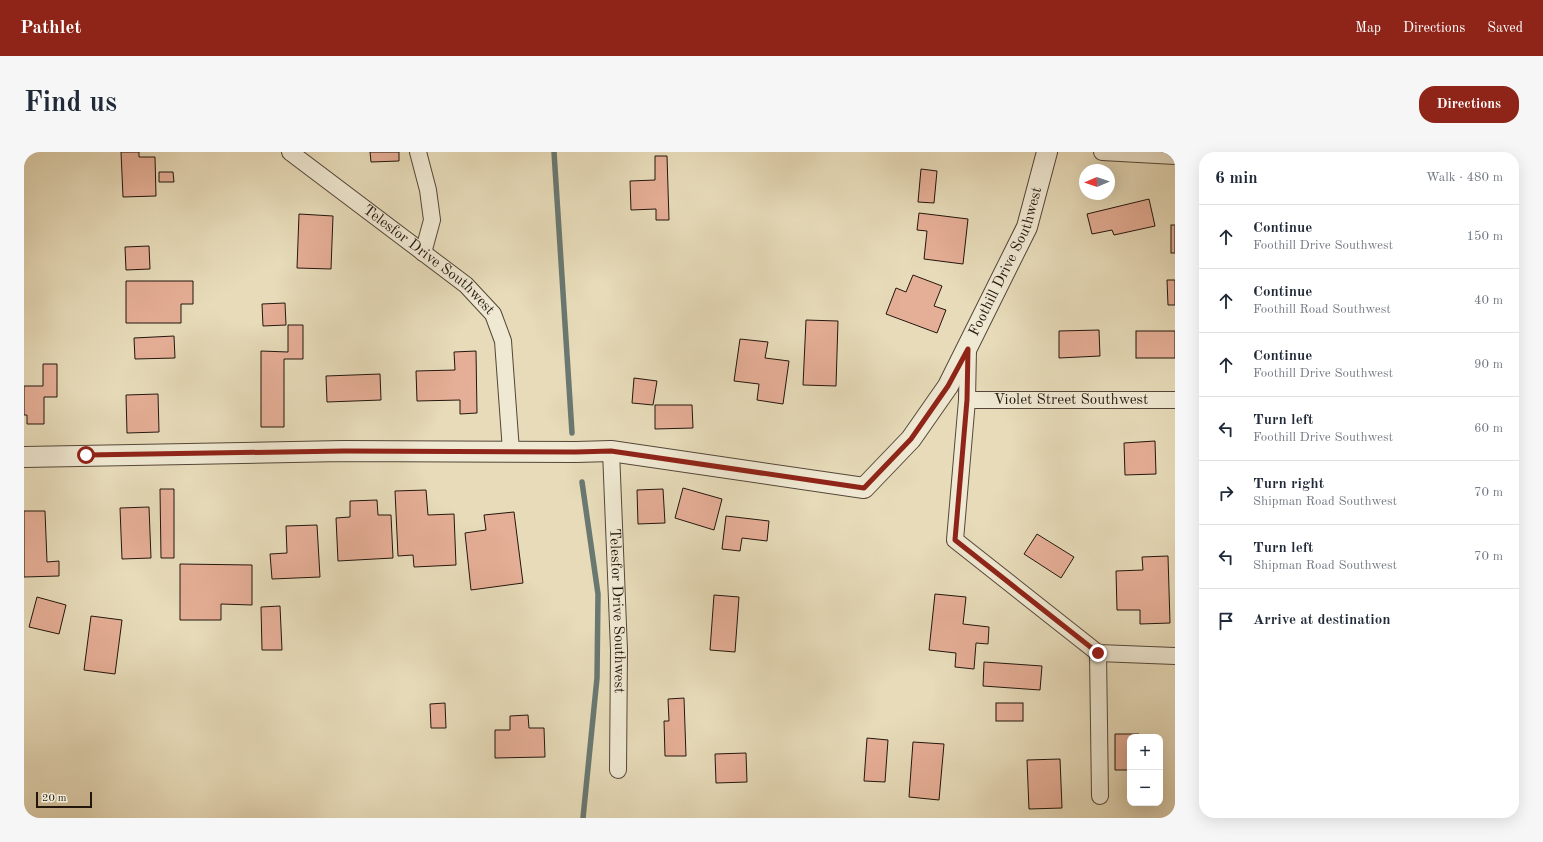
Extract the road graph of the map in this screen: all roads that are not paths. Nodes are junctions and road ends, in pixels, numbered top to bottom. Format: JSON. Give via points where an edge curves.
{"nodes":[{"id":1,"x":290,"y":152,"type":"edge"},
{"id":2,"x":418,"y":152,"type":"edge"},
{"id":3,"x":1047,"y":152,"type":"edge"},
{"id":4,"x":1102,"y":152,"type":"edge"},
{"id":5,"x":1175,"y":156,"type":"edge"},
{"id":6,"x":423,"y":253,"type":"junction"},
{"id":7,"x":968,"y":349,"type":"junction"},
{"id":8,"x":967,"y":400,"type":"junction"},
{"id":9,"x":1175,"y":400,"type":"edge"},
{"id":10,"x":511,"y":451,"type":"junction"},
{"id":11,"x":611,"y":451,"type":"junction"},
{"id":12,"x":24,"y":457,"type":"edge"},
{"id":13,"x":1098,"y":653,"type":"junction"},
{"id":14,"x":1175,"y":656,"type":"edge"},
{"id":15,"x":618,"y":770,"type":"dead end"},
{"id":16,"x":1100,"y":796,"type":"dead end"}],
"edges":[{"from":1,"to":6,"type":"street","name":"Telesfor Drive Southwest"},
{"from":2,"to":6,"type":"street","via":[[428,190],[432,220]]},
{"from":3,"to":7,"type":"street","name":"Foothill Drive Southwest","via":[[1027,227]]},
{"from":4,"to":5,"type":"street"},
{"from":6,"to":10,"type":"street","name":"Telesfor Drive Southwest","via":[[466,285],[493,314],[503,341]]},
{"from":7,"to":8,"type":"street"},
{"from":7,"to":11,"type":"street","name":"Foothill Drive Southwest","via":[[948,386],[911,439],[864,488]]},
{"from":8,"to":9,"type":"street","name":"Violet Street Southwest"},
{"from":8,"to":13,"type":"street","via":[[955,540]]},
{"from":10,"to":11,"type":"street"},
{"from":10,"to":12,"type":"street","via":[[344,451]]},
{"from":11,"to":15,"type":"street","name":"Telesfor Drive Southwest","via":[[619,650]]},
{"from":13,"to":14,"type":"street"},
{"from":13,"to":16,"type":"street"}]}
